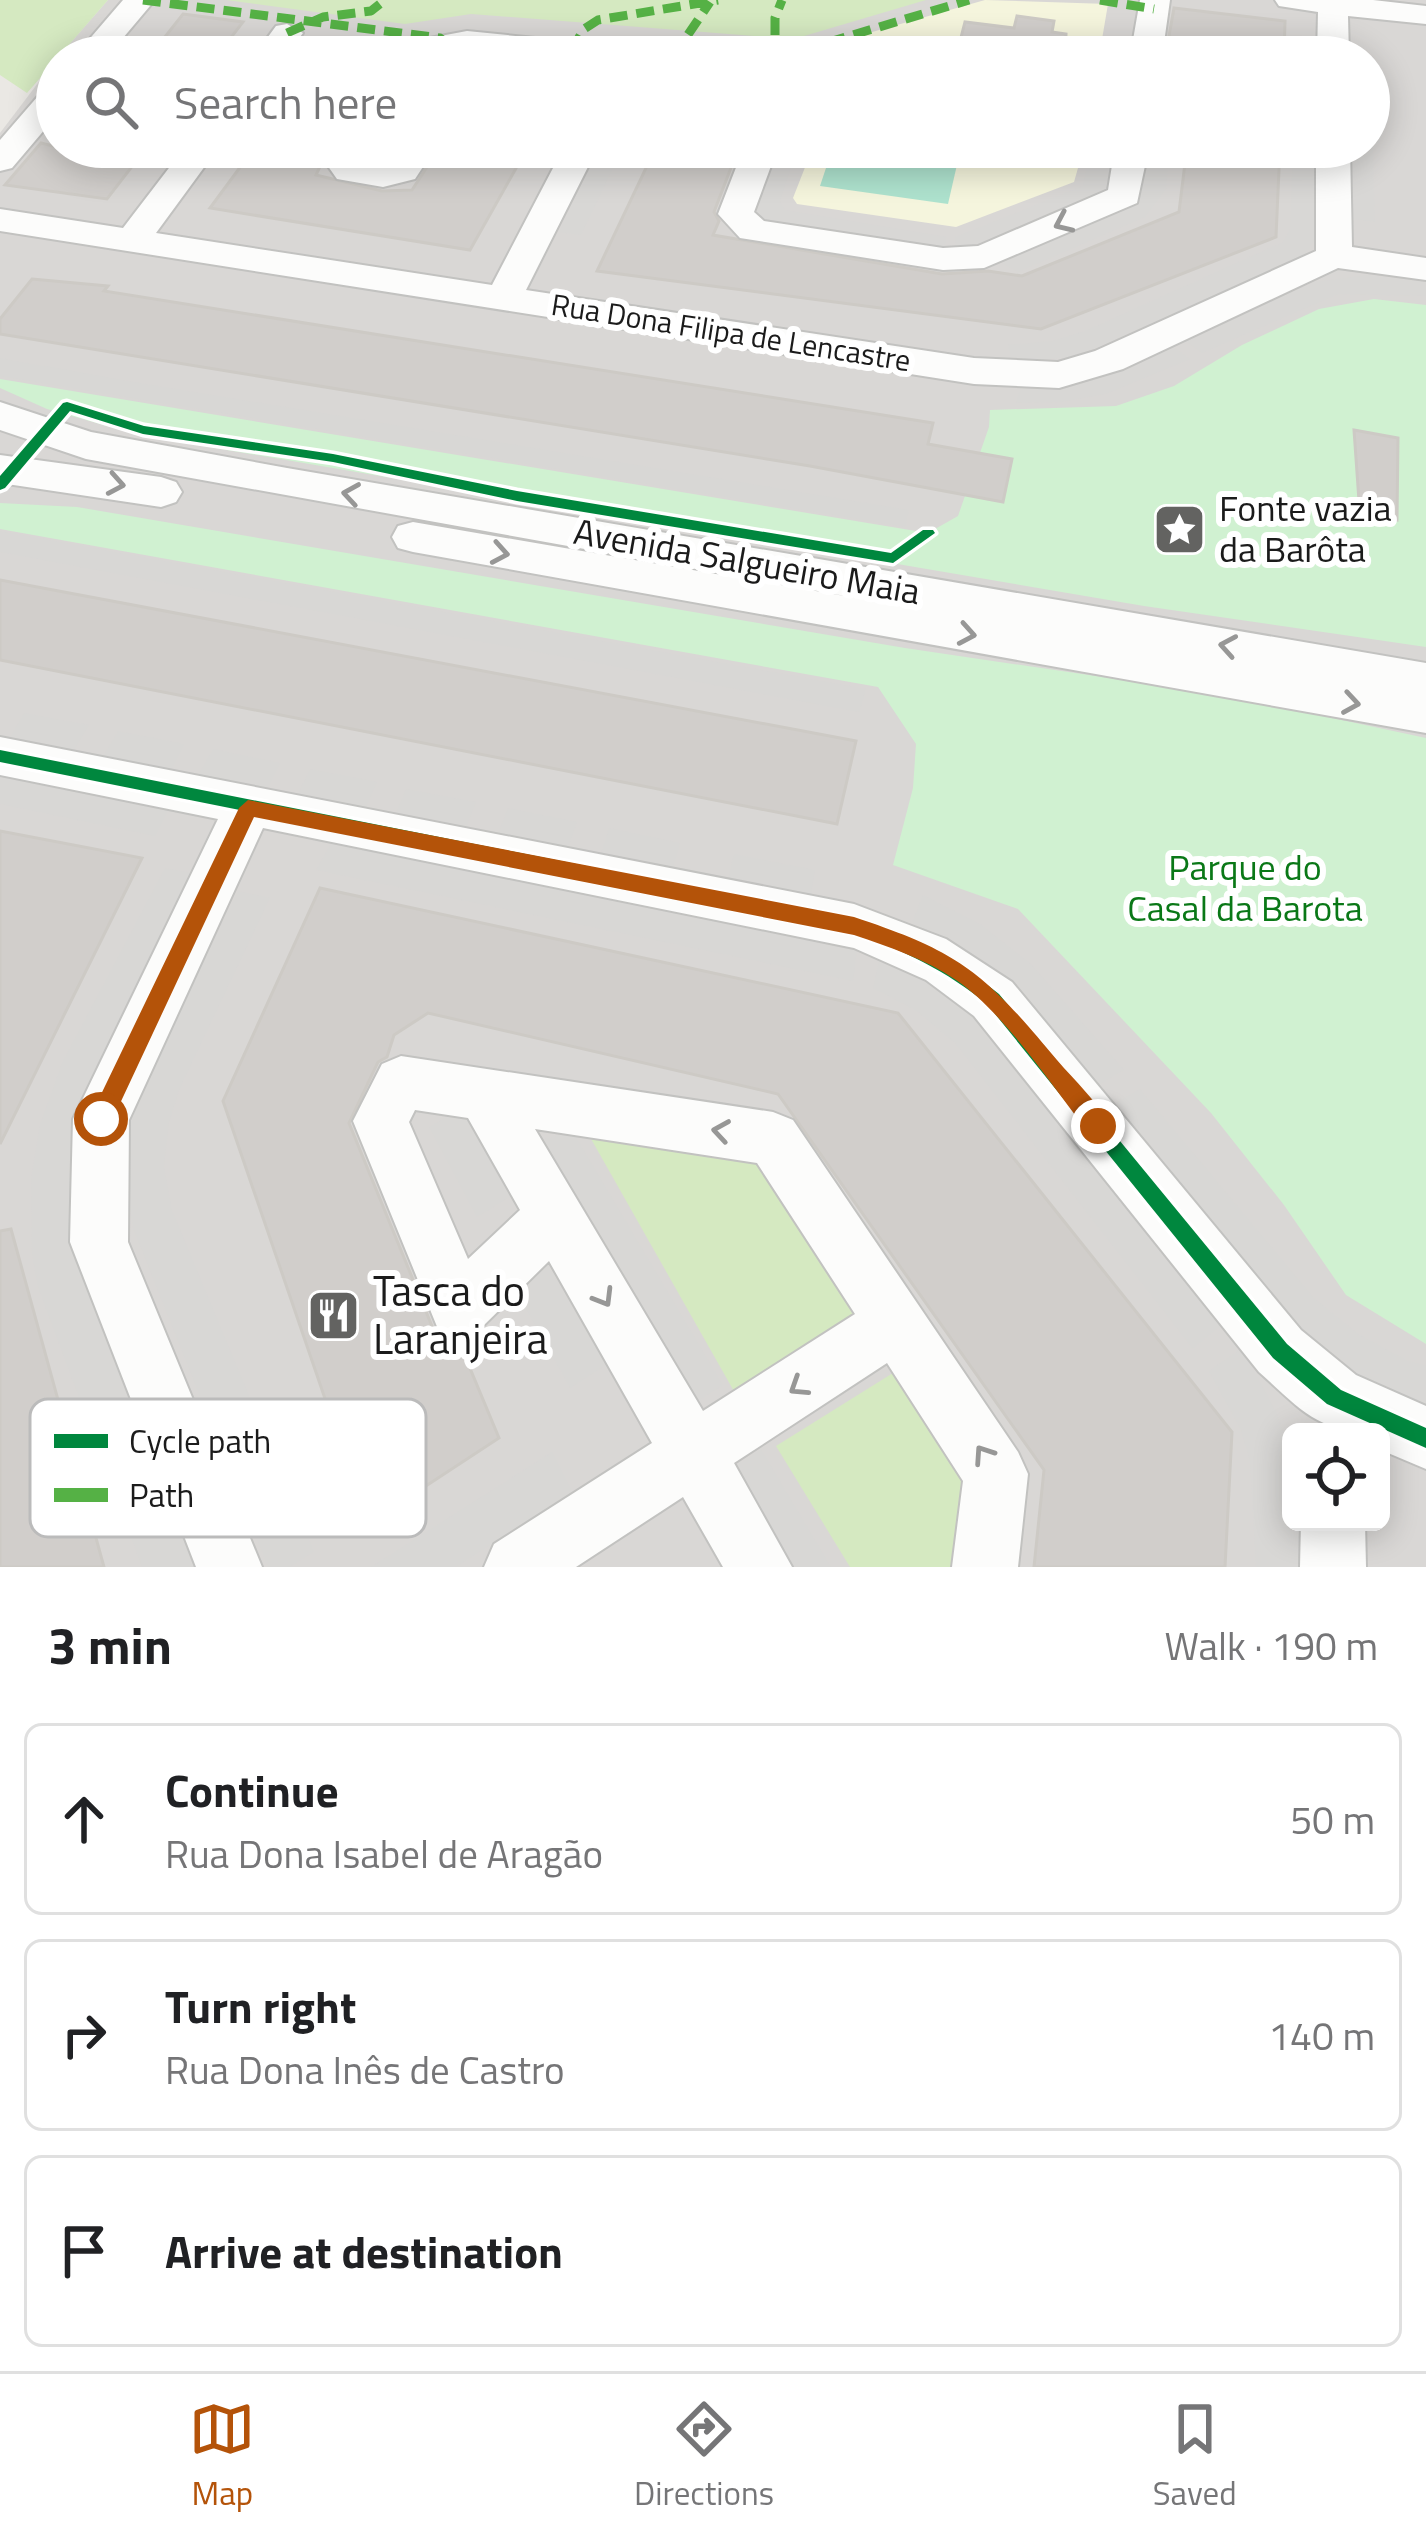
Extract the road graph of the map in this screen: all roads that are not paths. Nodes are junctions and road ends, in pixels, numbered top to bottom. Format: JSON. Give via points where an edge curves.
{"nodes":[{"id":1,"x":140,"y":0,"type":"edge"},
{"id":2,"x":1155,"y":0,"type":"edge"},
{"id":3,"x":1290,"y":0,"type":"edge"},
{"id":4,"x":1333,"y":2,"type":"edge"},
{"id":5,"x":1426,"y":15,"type":"edge"},
{"id":6,"x":108,"y":36,"type":"edge"},
{"id":7,"x":1149,"y":36,"type":"edge"},
{"id":8,"x":1333,"y":36,"type":"edge"},
{"id":9,"x":36,"y":119,"type":"edge"},
{"id":10,"x":0,"y":161,"type":"edge"},
{"id":11,"x":186,"y":168,"type":"edge"},
{"id":12,"x":346,"y":168,"type":"edge"},
{"id":13,"x":405,"y":168,"type":"edge"},
{"id":14,"x":570,"y":168,"type":"edge"},
{"id":15,"x":753,"y":168,"type":"edge"},
{"id":16,"x":1129,"y":168,"type":"edge"},
{"id":17,"x":1334,"y":168,"type":"edge"},
{"id":18,"x":0,"y":220,"type":"edge"},
{"id":19,"x":132,"y":240,"type":"junction"},
{"id":20,"x":1334,"y":256,"type":"junction"},
{"id":21,"x":1426,"y":269,"type":"edge"},
{"id":22,"x":504,"y":297,"type":"junction"},
{"id":23,"x":0,"y":415,"type":"edge"},
{"id":24,"x":0,"y":469,"type":"edge"},
{"id":25,"x":1426,"y":681,"type":"edge"},
{"id":26,"x":1426,"y":715,"type":"edge"},
{"id":27,"x":0,"y":756,"type":"edge"},
{"id":28,"x":248,"y":808,"type":"junction"},
{"id":29,"x":485,"y":1095,"type":"junction"},
{"id":30,"x":556,"y":1215,"type":"junction"},
{"id":31,"x":896,"y":1323,"type":"junction"},
{"id":32,"x":162,"y":1399,"type":"edge"},
{"id":33,"x":1334,"y":1414,"type":"edge"},
{"id":34,"x":1426,"y":1438,"type":"edge"},
{"id":35,"x":697,"y":1453,"type":"junction"},
{"id":36,"x":1334,"y":1531,"type":"edge"},
{"id":37,"x":217,"y":1537,"type":"edge"},
{"id":38,"x":229,"y":1567,"type":"edge"},
{"id":39,"x":518,"y":1567,"type":"edge"},
{"id":40,"x":759,"y":1567,"type":"edge"},
{"id":41,"x":985,"y":1567,"type":"edge"},
{"id":42,"x":1334,"y":1567,"type":"edge"}],
"edges":[{"from":1,"to":6,"type":"street"},
{"from":2,"to":7,"type":"street"},
{"from":3,"to":4,"type":"street"},
{"from":4,"to":5,"type":"street"},
{"from":4,"to":8,"type":"street"},
{"from":9,"to":10,"type":"street"},
{"from":11,"to":19,"type":"street"},
{"from":12,"to":13,"type":"street","via":[[382,178]]},
{"from":14,"to":22,"type":"street"},
{"from":16,"to":15,"type":"street","one_way":true,"via":[[1125,196],[984,257],[943,259],[752,230],[736,214]]},
{"from":17,"to":20,"type":"street"},
{"from":18,"to":19,"type":"street","name":"Rua Dona Filipa de Lencastre"},
{"from":19,"to":22,"type":"street","name":"Rua Dona Filipa de Lencastre"},
{"from":20,"to":21,"type":"street"},
{"from":20,"to":22,"type":"street","name":"Rua Dona Filipa de Lencastre","via":[[1109,360],[1059,375],[1008,376]]},
{"from":25,"to":23,"type":"street","name":"Avenida Salgueiro Maia","one_way":true,"via":[[287,483],[86,445]]},
{"from":24,"to":26,"type":"street","name":"Avenida Salgueiro Maia","one_way":true},
{"from":27,"to":28,"type":"street"},
{"from":28,"to":32,"type":"street","via":[[101,1119],[99,1242]]},
{"from":28,"to":33,"type":"street","via":[[854,926],[965,974]]},
{"from":29,"to":30,"type":"street"},
{"from":29,"to":30,"type":"street","via":[[401,1082],[381,1121],[459,1308]]},
{"from":31,"to":29,"type":"street","one_way":true,"via":[[772,1139]]},
{"from":30,"to":35,"type":"street","one_way":true},
{"from":31,"to":35,"type":"street","one_way":true},
{"from":41,"to":31,"type":"street","one_way":true,"via":[[996,1474]]},
{"from":33,"to":34,"type":"street"},
{"from":35,"to":39,"type":"street"},
{"from":35,"to":40,"type":"street"},
{"from":36,"to":42,"type":"street"},
{"from":37,"to":38,"type":"street"}]}
